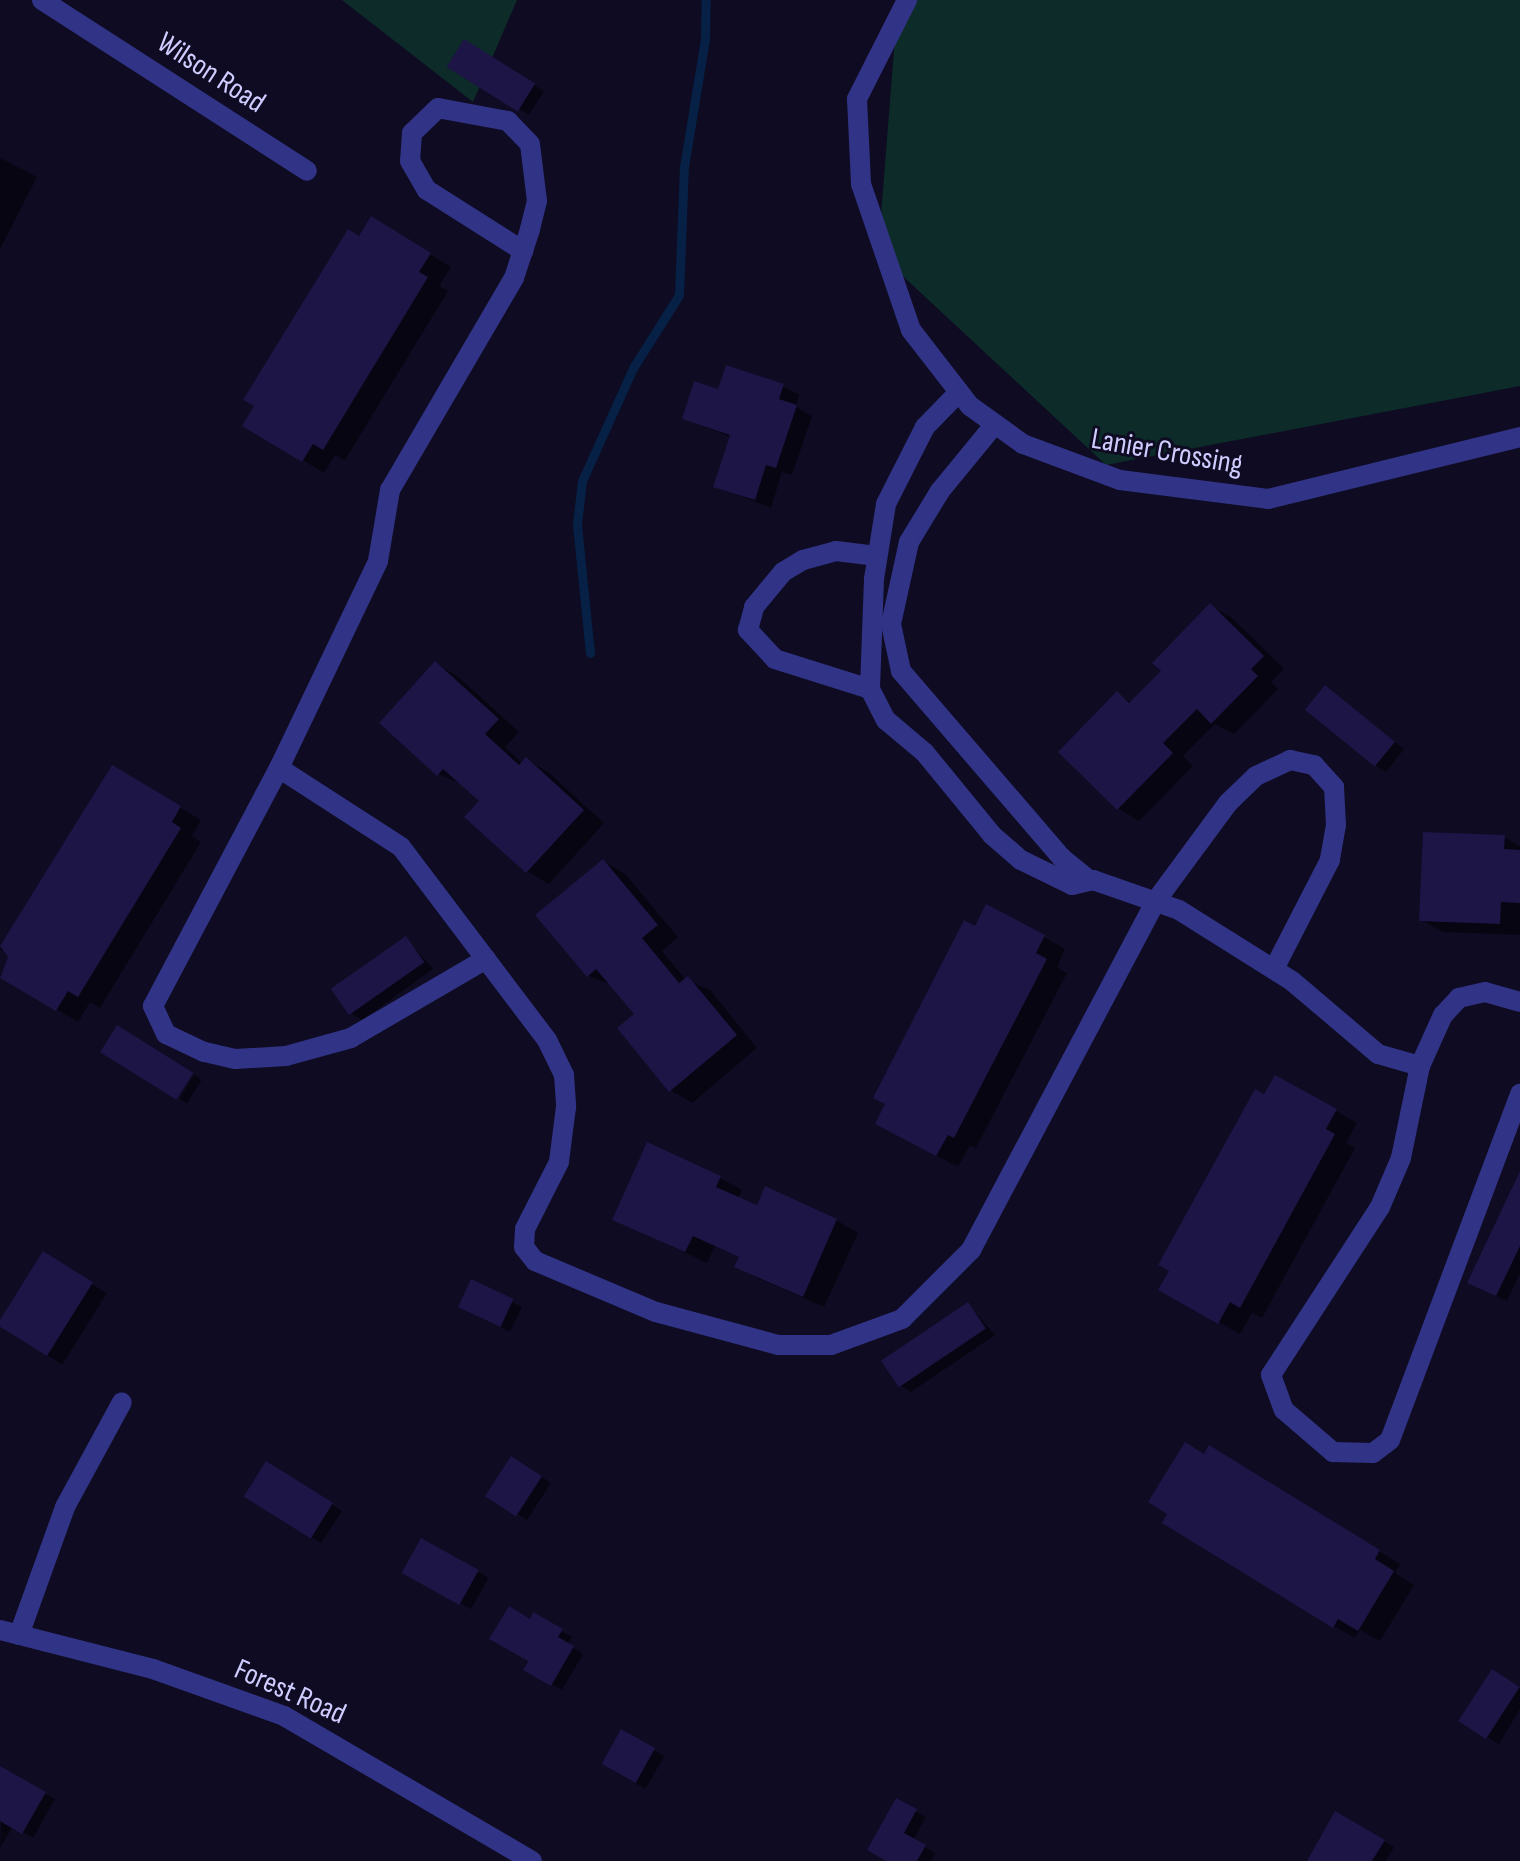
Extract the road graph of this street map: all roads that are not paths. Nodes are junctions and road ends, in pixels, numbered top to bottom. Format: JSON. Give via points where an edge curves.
{"nodes":[{"id":1,"x":42,"y":0,"type":"edge"},
{"id":2,"x":907,"y":0,"type":"edge"},
{"id":3,"x":307,"y":171,"type":"dead end"},
{"id":4,"x":523,"y":251,"type":"junction"},
{"id":5,"x":959,"y":392,"type":"junction"},
{"id":6,"x":995,"y":424,"type":"junction"},
{"id":7,"x":1520,"y":437,"type":"edge"},
{"id":8,"x":877,"y":556,"type":"junction"},
{"id":9,"x":870,"y":689,"type":"junction"},
{"id":10,"x":279,"y":768,"type":"junction"},
{"id":11,"x":1090,"y":881,"type":"junction"},
{"id":12,"x":1155,"y":902,"type":"junction"},
{"id":13,"x":486,"y":959,"type":"junction"},
{"id":14,"x":1274,"y":969,"type":"junction"},
{"id":15,"x":1520,"y":1002,"type":"edge"},
{"id":16,"x":1420,"y":1066,"type":"junction"},
{"id":17,"x":1520,"y":1094,"type":"edge"},
{"id":18,"x":122,"y":1402,"type":"dead end"},
{"id":19,"x":9,"y":1632,"type":"edge"},
{"id":20,"x":525,"y":1859,"type":"edge"}],
"edges":[{"from":1,"to":3,"type":"street","name":"Wilson Road"},
{"from":2,"to":5,"type":"street","name":"Lanier Crossing","via":[[857,99],[861,184],[911,330]]},
{"from":4,"to":4,"type":"street","via":[[537,201],[530,144],[508,121],[438,108],[412,133],[410,161],[427,190]]},
{"from":4,"to":10,"type":"street","via":[[514,278],[390,490],[378,561]]},
{"from":5,"to":6,"type":"street","name":"Lanier Crossing"},
{"from":5,"to":8,"type":"street","via":[[925,427],[905,460],[886,504]]},
{"from":6,"to":7,"type":"street","name":"Lanier Crossing","via":[[1065,463],[1120,480],[1268,499]]},
{"from":6,"to":11,"type":"street","via":[[940,491],[909,542],[891,624],[901,671],[1062,858]]},
{"from":8,"to":9,"type":"street"},
{"from":8,"to":9,"type":"street","via":[[836,551],[803,560],[783,572],[754,607],[748,630],[775,659]]},
{"from":9,"to":11,"type":"street","via":[[886,720],[925,753],[992,835],[1021,860],[1072,885]]},
{"from":10,"to":13,"type":"street","via":[[401,847]]},
{"from":10,"to":13,"type":"street","via":[[153,1006],[166,1034],[235,1059],[286,1056],[351,1038]]},
{"from":11,"to":12,"type":"street"},
{"from":12,"to":13,"type":"street","via":[[971,1250],[902,1319],[831,1345],[778,1345],[729,1335],[610,1296],[535,1261],[524,1247],[525,1229],[559,1162],[564,1075],[547,1040]]},
{"from":12,"to":14,"type":"street","via":[[1179,910]]},
{"from":12,"to":14,"type":"street","via":[[1210,825],[1256,776],[1290,760],[1314,765],[1334,787],[1330,860]]},
{"from":14,"to":16,"type":"street","via":[[1378,1054]]},
{"from":15,"to":16,"type":"street","via":[[1485,992],[1459,998],[1443,1015]]},
{"from":16,"to":17,"type":"street","via":[[1401,1158],[1380,1207],[1271,1375],[1284,1410],[1333,1452],[1373,1453],[1390,1440]]},
{"from":18,"to":19,"type":"street","via":[[65,1507]]},
{"from":19,"to":20,"type":"street","name":"Forest Road","via":[[153,1669],[284,1716]]}]}
